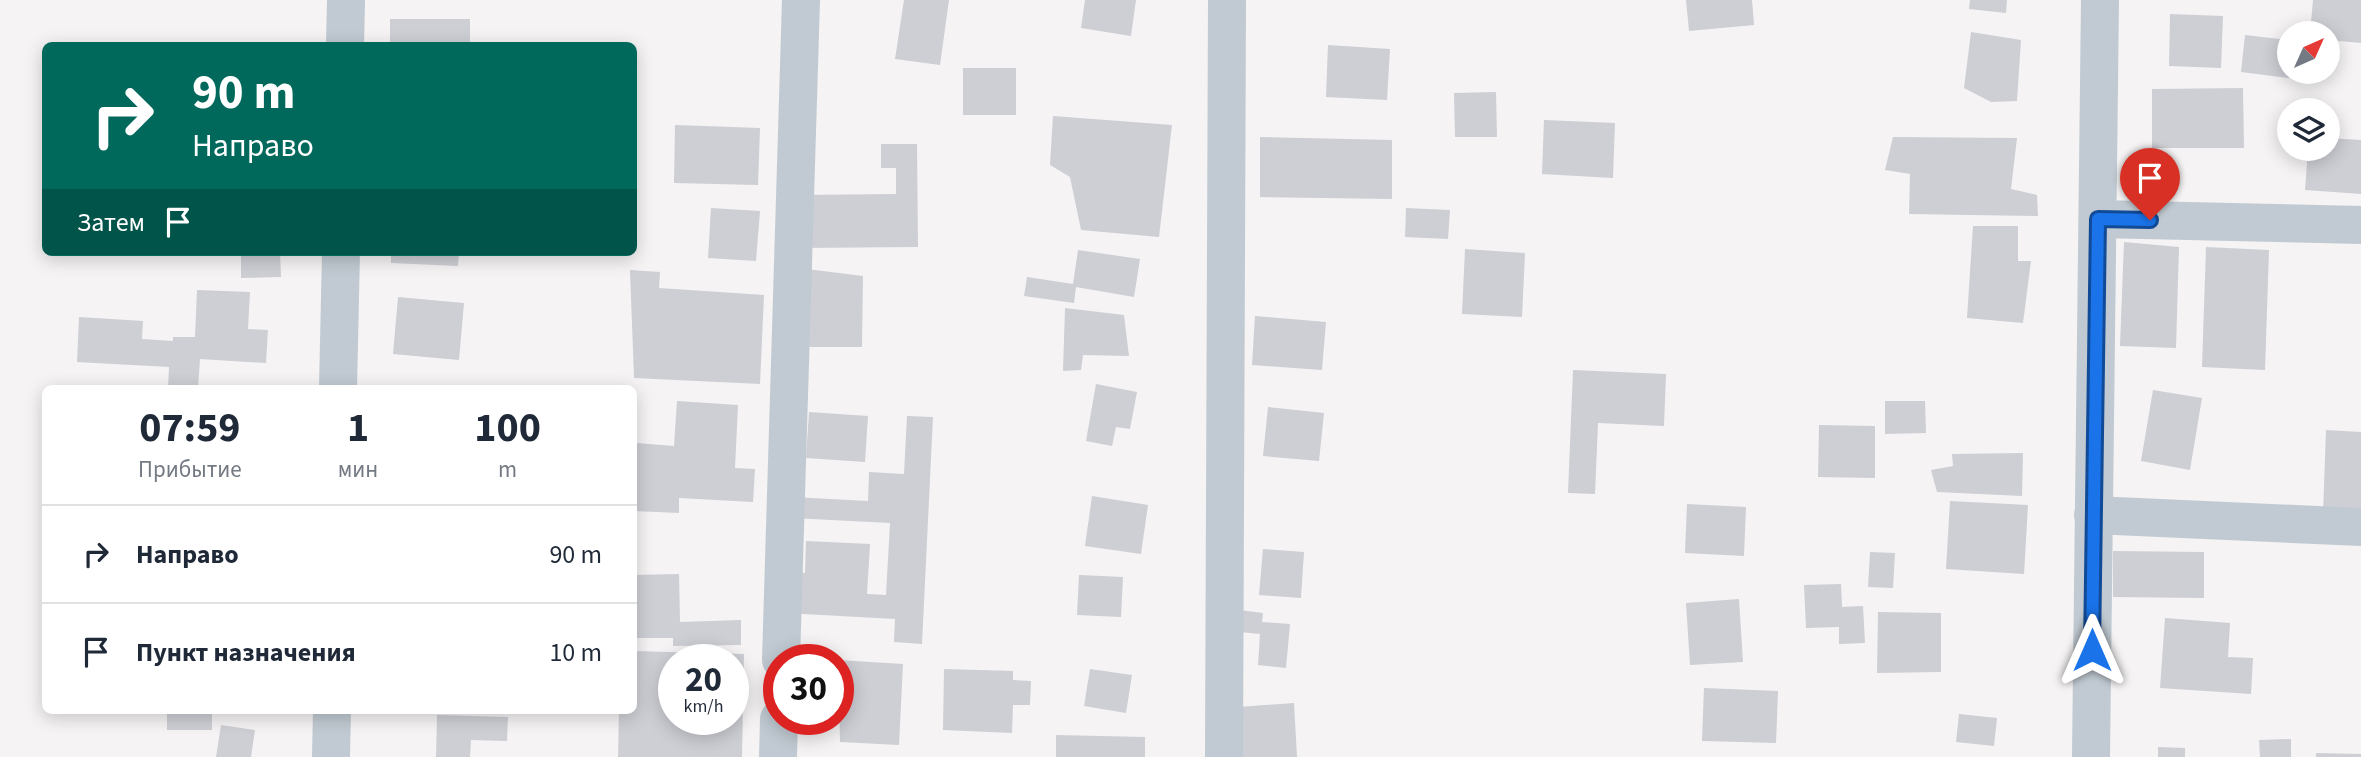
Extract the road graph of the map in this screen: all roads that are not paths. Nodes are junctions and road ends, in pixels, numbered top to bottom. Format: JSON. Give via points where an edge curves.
{"nodes":[{"id":1,"x":346,"y":0,"type":"edge"},
{"id":2,"x":801,"y":0,"type":"edge"},
{"id":3,"x":1227,"y":0,"type":"edge"},
{"id":4,"x":2100,"y":0,"type":"edge"},
{"id":5,"x":345,"y":42,"type":"edge"},
{"id":6,"x":2098,"y":219,"type":"junction"},
{"id":7,"x":2361,"y":225,"type":"edge"},
{"id":8,"x":341,"y":256,"type":"edge"},
{"id":9,"x":338,"y":385,"type":"edge"},
{"id":10,"x":2093,"y":515,"type":"junction"},
{"id":11,"x":2361,"y":527,"type":"edge"},
{"id":12,"x":781,"y":644,"type":"edge"},
{"id":13,"x":332,"y":714,"type":"edge"},
{"id":14,"x":779,"y":735,"type":"edge"},
{"id":15,"x":331,"y":757,"type":"edge"},
{"id":16,"x":778,"y":757,"type":"edge"},
{"id":17,"x":1224,"y":757,"type":"edge"},
{"id":18,"x":2091,"y":757,"type":"edge"}],
"edges":[{"from":1,"to":5,"type":"street"},
{"from":2,"to":12,"type":"street"},
{"from":3,"to":17,"type":"street"},
{"from":4,"to":6,"type":"street"},
{"from":6,"to":7,"type":"street"},
{"from":6,"to":10,"type":"street"},
{"from":8,"to":9,"type":"street"},
{"from":10,"to":11,"type":"street"},
{"from":10,"to":18,"type":"street"},
{"from":13,"to":15,"type":"street"},
{"from":14,"to":16,"type":"street"}]}
